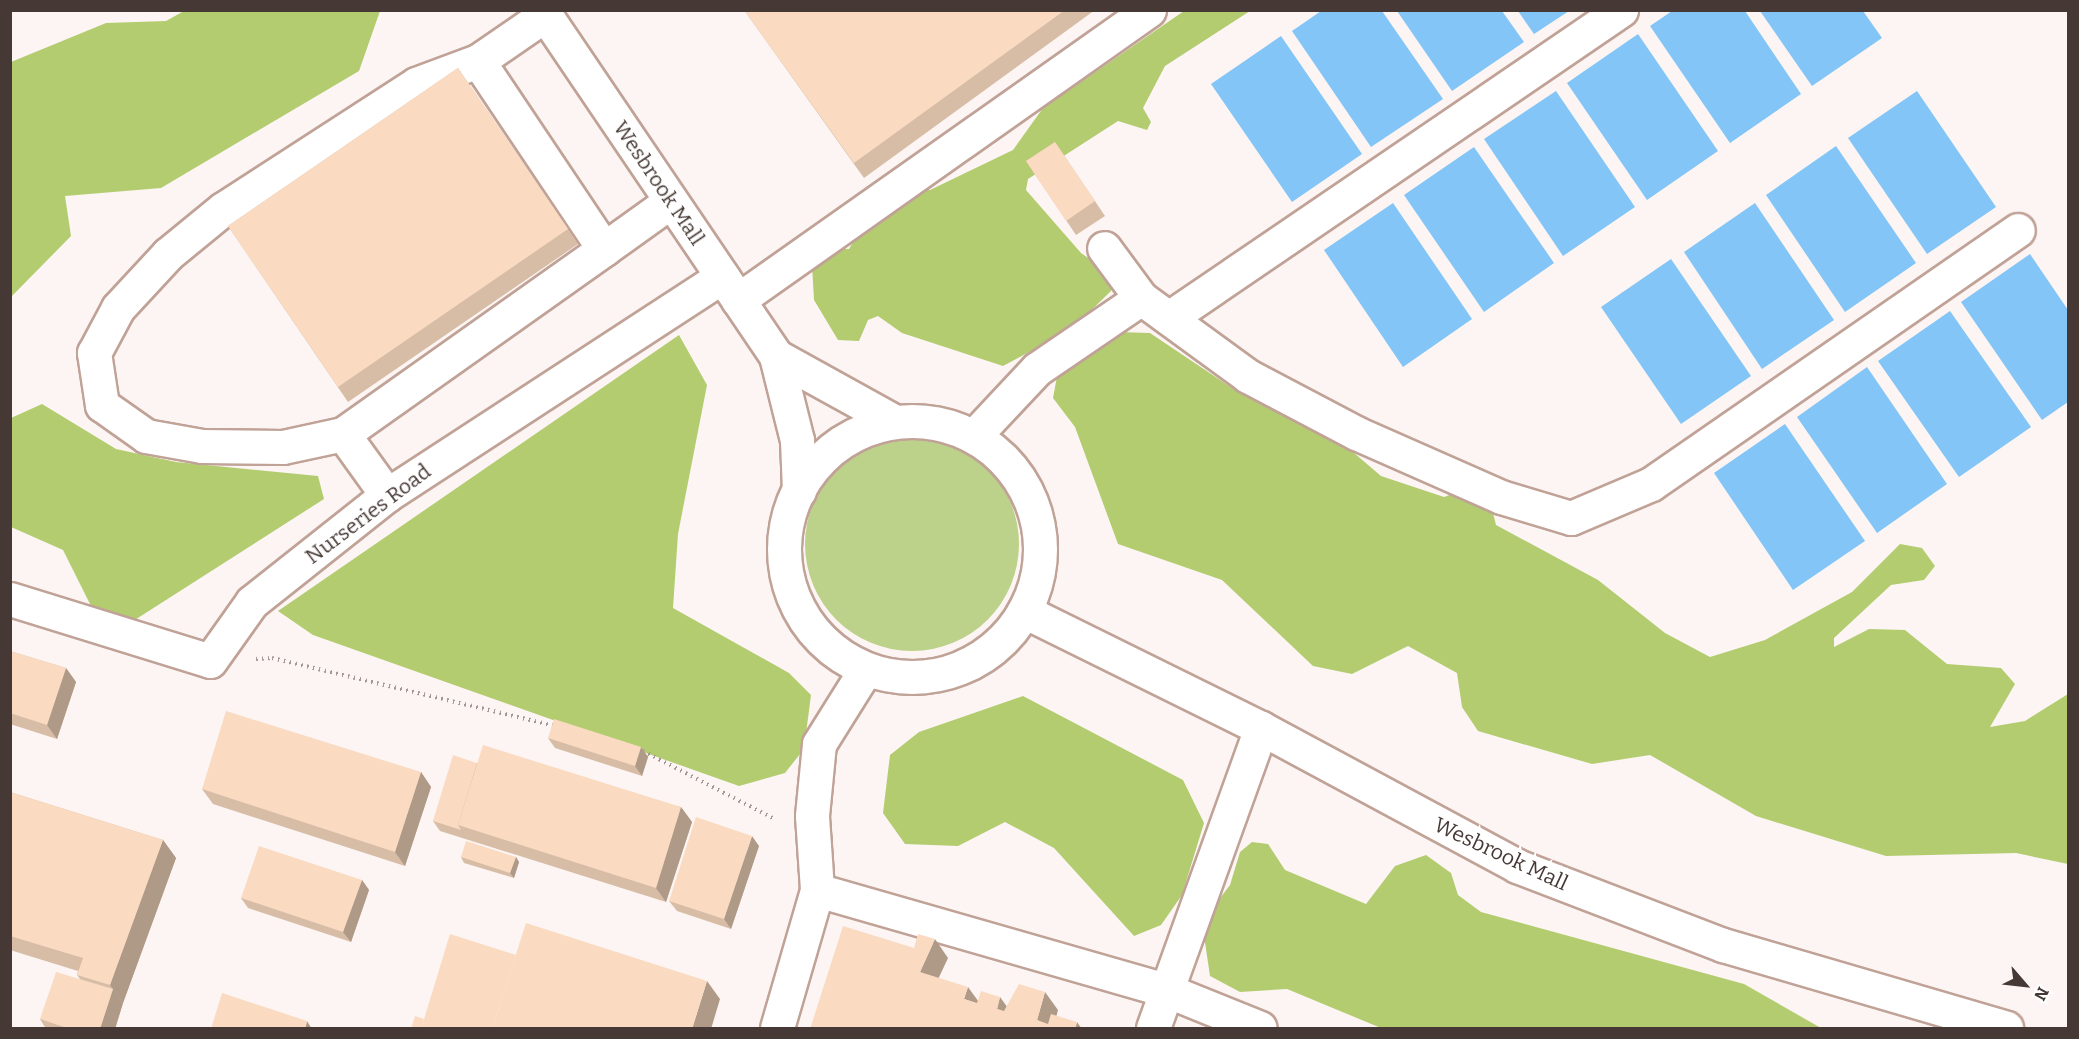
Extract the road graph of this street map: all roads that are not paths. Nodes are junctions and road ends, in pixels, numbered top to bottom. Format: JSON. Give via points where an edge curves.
{"nodes":[{"id":1,"x":1149,"y":10,"type":"edge"},
{"id":2,"x":1621,"y":10,"type":"edge"},
{"id":3,"x":544,"y":13,"type":"edge"},
{"id":4,"x":478,"y":61,"type":"junction"},
{"id":5,"x":671,"y":201,"type":"junction"},
{"id":6,"x":2018,"y":230,"type":"dead end"},
{"id":7,"x":1104,"y":248,"type":"dead end"},
{"id":8,"x":604,"y":249,"type":"junction"},
{"id":9,"x":730,"y":288,"type":"junction"},
{"id":10,"x":1141,"y":298,"type":"junction"},
{"id":11,"x":1170,"y":318,"type":"junction"},
{"id":12,"x":776,"y":356,"type":"junction"},
{"id":13,"x":890,"y":419,"type":"junction"},
{"id":14,"x":343,"y":434,"type":"junction"},
{"id":15,"x":975,"y":435,"type":"junction"},
{"id":16,"x":799,"y":491,"type":"junction"},
{"id":17,"x":387,"y":495,"type":"junction"},
{"id":18,"x":10,"y":599,"type":"edge"},
{"id":19,"x":1024,"y":611,"type":"junction"},
{"id":20,"x":864,"y":672,"type":"junction"},
{"id":21,"x":1261,"y":728,"type":"junction"},
{"id":22,"x":817,"y":890,"type":"junction"},
{"id":23,"x":1166,"y":990,"type":"junction"},
{"id":24,"x":777,"y":1029,"type":"edge"},
{"id":25,"x":1153,"y":1029,"type":"edge"},
{"id":26,"x":1260,"y":1029,"type":"edge"},
{"id":27,"x":2006,"y":1029,"type":"edge"}],
"edges":[{"from":1,"to":9,"type":"street","name":"Nurseries Road"},
{"from":2,"to":11,"type":"street"},
{"from":3,"to":4,"type":"street"},
{"from":3,"to":5,"type":"street","name":"Wesbrook Mall"},
{"from":4,"to":8,"type":"street"},
{"from":4,"to":14,"type":"street","via":[[416,84],[223,209],[168,254],[118,308],[94,353],[102,405],[146,436],[202,446],[283,447]]},
{"from":5,"to":8,"type":"street"},
{"from":5,"to":9,"type":"street","name":"Wesbrook Mall"},
{"from":6,"to":11,"type":"street","via":[[1651,484],[1572,518],[1501,497],[1356,433],[1248,376]]},
{"from":7,"to":10,"type":"street"},
{"from":8,"to":14,"type":"street"},
{"from":9,"to":12,"type":"street","name":"Wesbrook Mall"},
{"from":9,"to":17,"type":"street","name":"Nurseries Road"},
{"from":10,"to":11,"type":"street"},
{"from":10,"to":15,"type":"street","via":[[1037,369]]},
{"from":12,"to":13,"type":"street","name":"Wesbrook Mall"},
{"from":12,"to":16,"type":"street","name":"Wesbrook Mall","via":[[797,440]]},
{"from":13,"to":15,"type":"street","via":[[921,418]]},
{"from":13,"to":16,"type":"street","via":[[834,450]]},
{"from":14,"to":17,"type":"street"},
{"from":15,"to":19,"type":"street","via":[[1003,456],[1022,483],[1038,530],[1036,579]]},
{"from":16,"to":20,"type":"street","via":[[787,521],[784,556],[789,591],[808,626]]},
{"from":17,"to":18,"type":"street","name":"Nurseries Road","via":[[252,603],[210,661]]},
{"from":19,"to":20,"type":"street","via":[[988,652],[950,673],[907,680]]},
{"from":19,"to":21,"type":"street","name":"Wesbrook Mall"},
{"from":20,"to":22,"type":"street","via":[[819,744],[812,816]]},
{"from":21,"to":23,"type":"street"},
{"from":21,"to":27,"type":"street","name":"Wesbrook Mall","via":[[1517,867],[1723,945]]},
{"from":22,"to":23,"type":"street"},
{"from":22,"to":24,"type":"street"},
{"from":23,"to":25,"type":"street"},
{"from":23,"to":26,"type":"street"}]}
